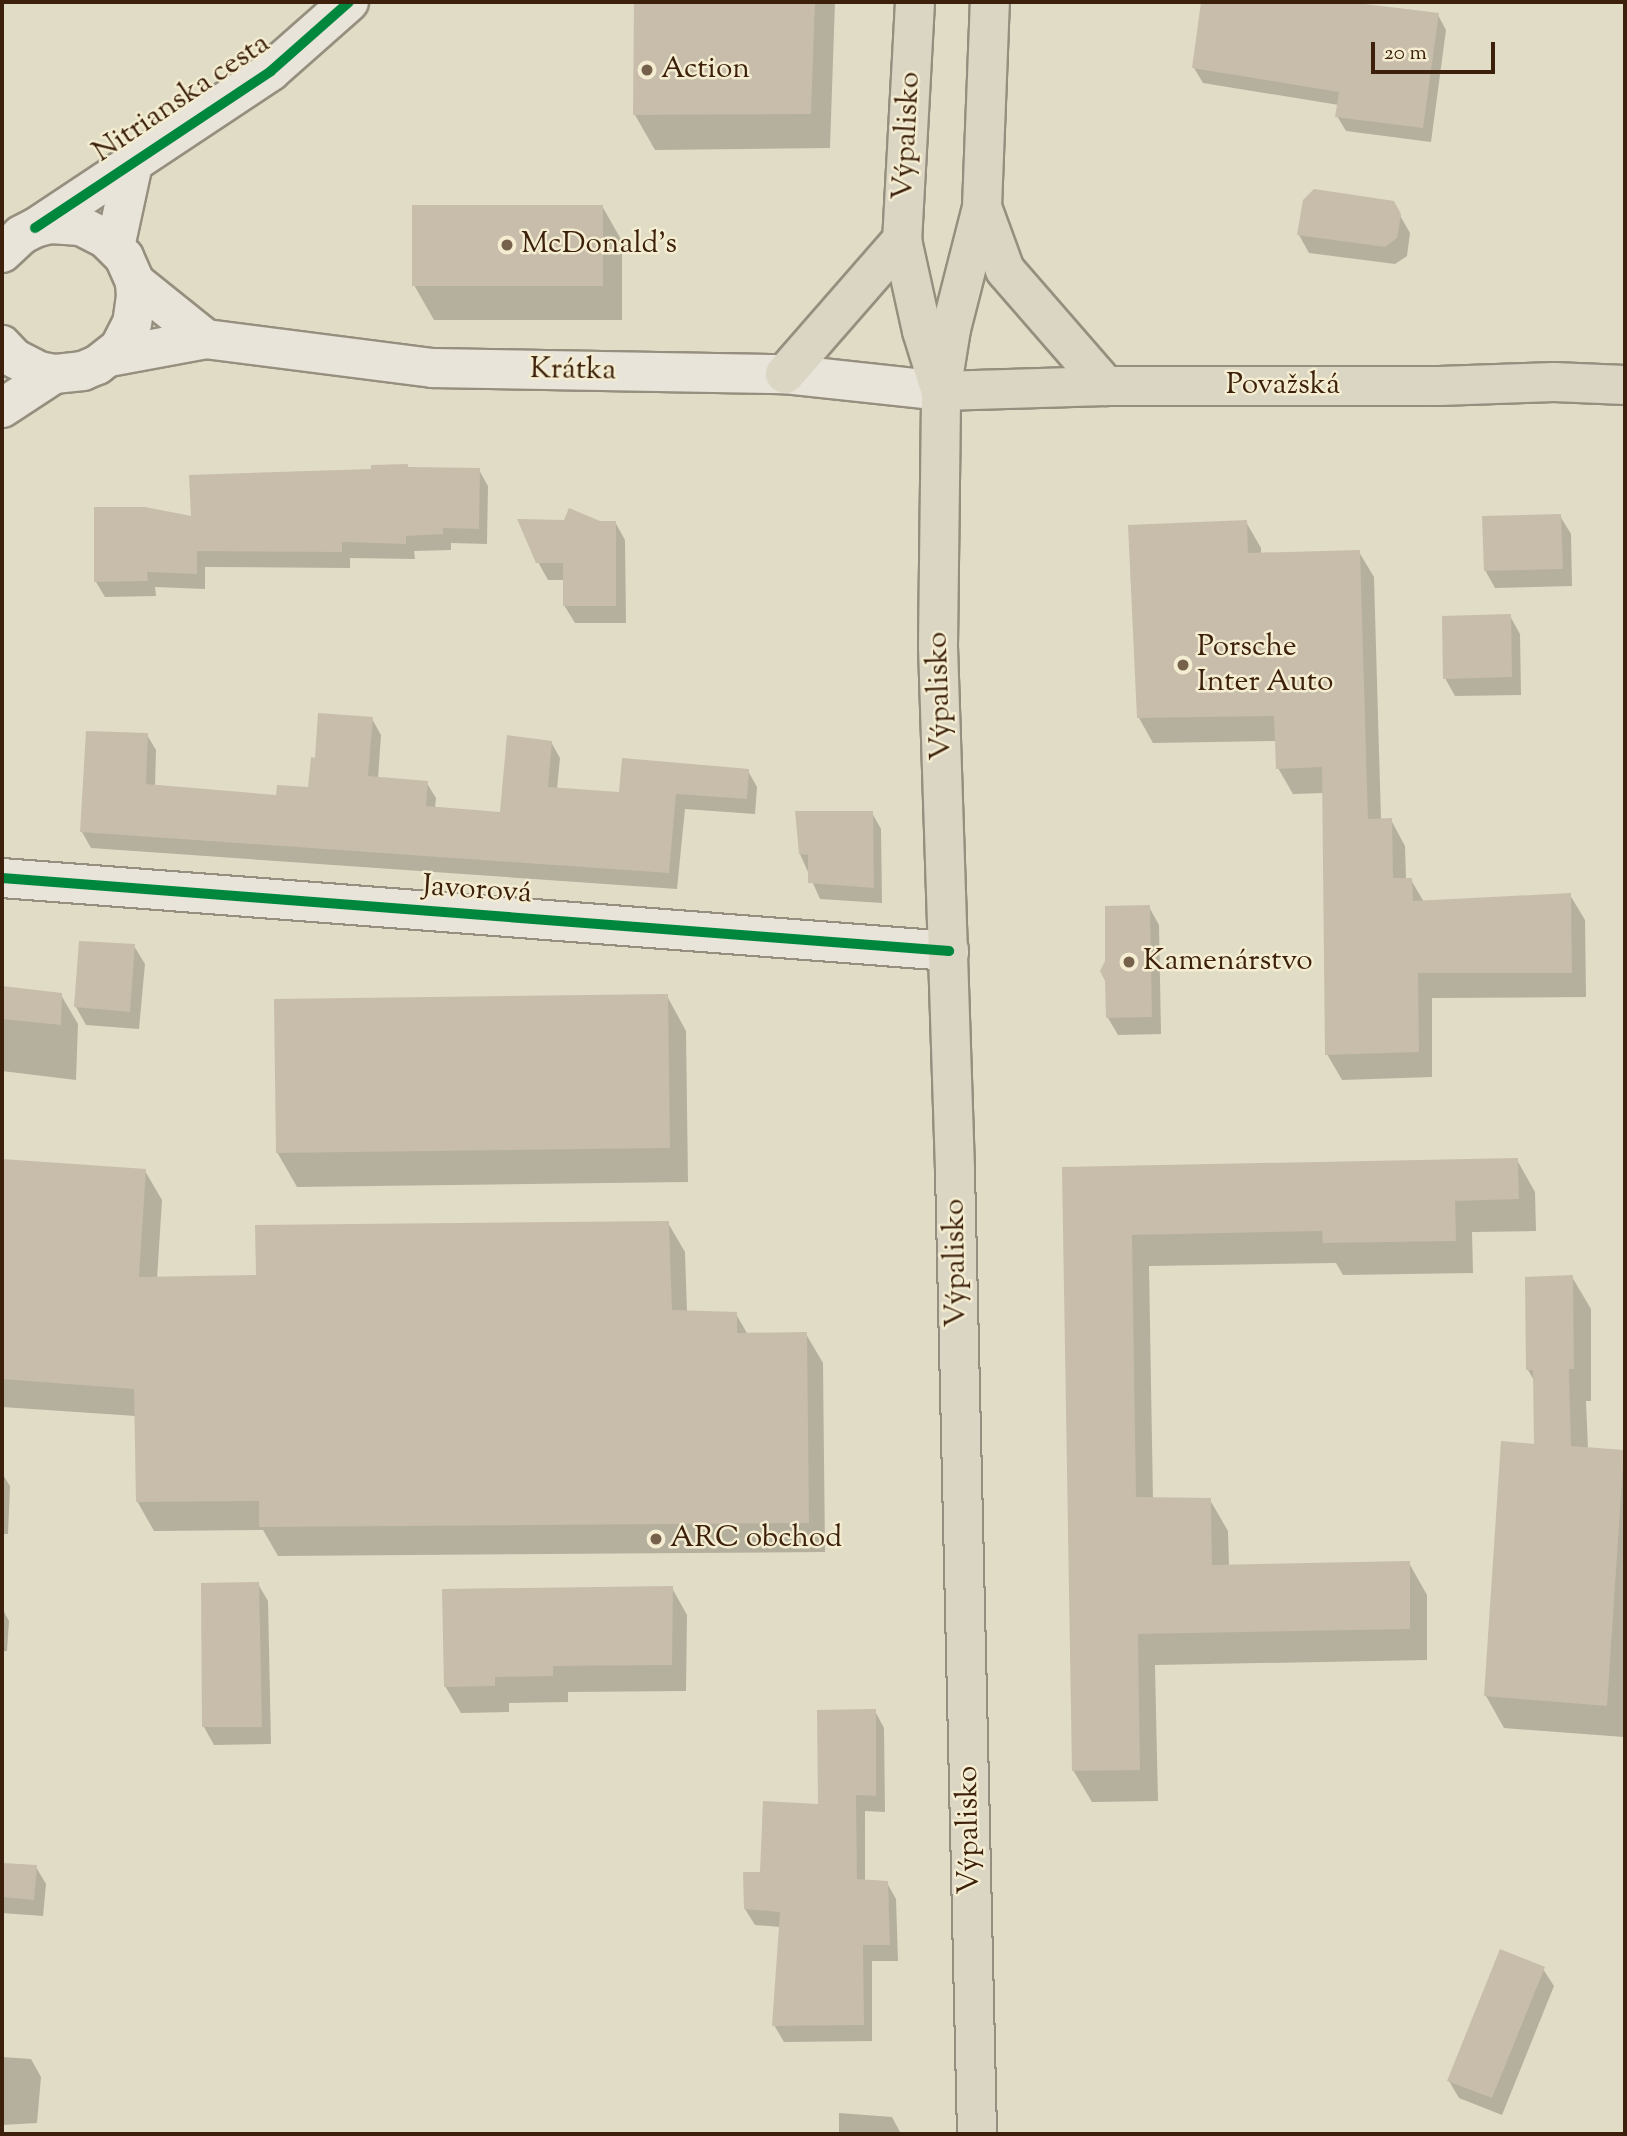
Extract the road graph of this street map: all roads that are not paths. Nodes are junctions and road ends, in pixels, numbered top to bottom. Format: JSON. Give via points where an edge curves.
{"nodes":[{"id":1,"x":349,"y":2,"type":"edge"},
{"id":2,"x":915,"y":2,"type":"edge"},
{"id":3,"x":990,"y":2,"type":"edge"},
{"id":4,"x":133,"y":164,"type":"junction"},
{"id":5,"x":982,"y":207,"type":"junction"},
{"id":6,"x":35,"y":228,"type":"junction"},
{"id":7,"x":902,"y":240,"type":"junction"},
{"id":8,"x":115,"y":247,"type":"junction"},
{"id":9,"x":2,"y":253,"type":"edge"},
{"id":10,"x":135,"y":282,"type":"junction"},
{"id":11,"x":206,"y":339,"type":"junction"},
{"id":12,"x":2,"y":345,"type":"edge"},
{"id":13,"x":109,"y":357,"type":"junction"},
{"id":14,"x":54,"y":374,"type":"junction"},
{"id":15,"x":785,"y":374,"type":"junction"},
{"id":16,"x":1625,"y":385,"type":"edge"},
{"id":17,"x":1106,"y":386,"type":"junction"},
{"id":18,"x":941,"y":391,"type":"junction"},
{"id":19,"x":2,"y":408,"type":"edge"},
{"id":20,"x":2,"y":878,"type":"edge"},
{"id":21,"x":949,"y":951,"type":"junction"},
{"id":22,"x":977,"y":2134,"type":"edge"}],
"edges":[{"from":1,"to":4,"type":"street","name":"Nitrianska cesta","via":[[271,71]]},
{"from":2,"to":7,"type":"main road","name":"Výpalisko"},
{"from":3,"to":5,"type":"main road","name":"Výpalisko"},
{"from":4,"to":6,"type":"street","name":"Nitrianska cesta"},
{"from":4,"to":8,"type":"street","name":"Nitrianska cesta"},
{"from":5,"to":17,"type":"main road","via":[[1005,270]]},
{"from":5,"to":18,"type":"main road","name":"Výpalisko","via":[[951,329]]},
{"from":6,"to":8,"type":"street","via":[[81,226]]},
{"from":6,"to":9,"type":"street","name":"Nitrianska cesta"},
{"from":7,"to":15,"type":"main road"},
{"from":7,"to":18,"type":"main road","name":"Výpalisko"},
{"from":8,"to":10,"type":"street"},
{"from":10,"to":11,"type":"street"},
{"from":10,"to":13,"type":"street","via":[[132,323]]},
{"from":11,"to":13,"type":"street","name":"Krátka"},
{"from":11,"to":15,"type":"street","name":"Krátka","via":[[433,368]]},
{"from":12,"to":14,"type":"street","via":[[26,365]]},
{"from":13,"to":14,"type":"street","name":"Krátka","via":[[83,371]]},
{"from":14,"to":19,"type":"street"},
{"from":15,"to":18,"type":"street","name":"Krátka"},
{"from":16,"to":17,"type":"main road","name":"Považská"},
{"from":17,"to":18,"type":"main road","name":"Považská"},
{"from":18,"to":21,"type":"main road","name":"Výpalisko","via":[[938,646]]},
{"from":20,"to":21,"type":"street","name":"Javorová"},
{"from":21,"to":22,"type":"main road","name":"Výpalisko"}]}
